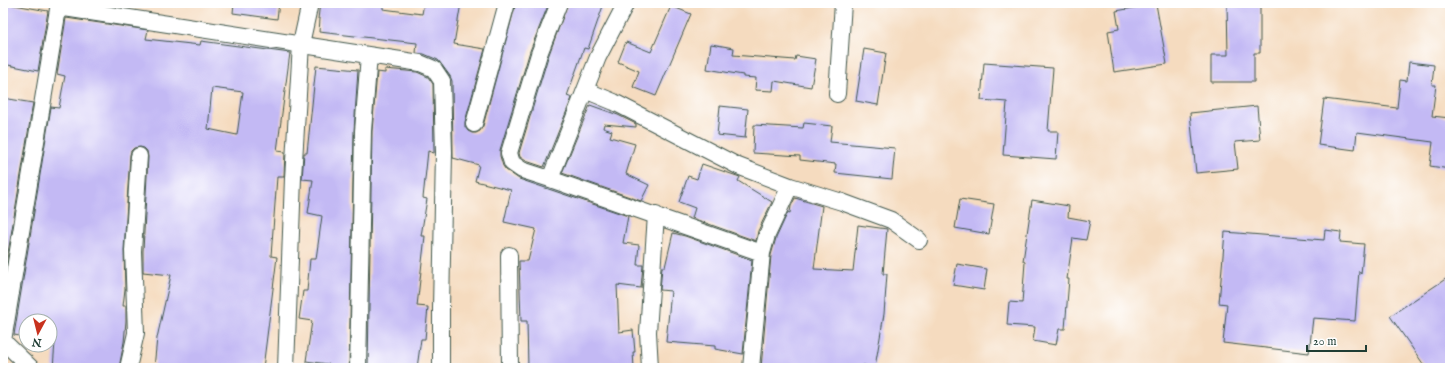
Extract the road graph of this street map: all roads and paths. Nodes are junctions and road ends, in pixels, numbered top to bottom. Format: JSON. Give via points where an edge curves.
{"nodes":[{"id":1,"x":310,"y":3,"type":"edge"},
{"id":2,"x":507,"y":3,"type":"edge"},
{"id":3,"x":559,"y":3,"type":"edge"},
{"id":4,"x":626,"y":3,"type":"edge"},
{"id":5,"x":843,"y":3,"type":"edge"},
{"id":6,"x":59,"y":5,"type":"edge"},
{"id":7,"x":301,"y":44,"type":"junction"},
{"id":8,"x":369,"y":55,"type":"junction"},
{"id":9,"x":585,"y":90,"type":"junction"},
{"id":10,"x":837,"y":94,"type":"dead end"},
{"id":11,"x":474,"y":124,"type":"dead end"},
{"id":12,"x":139,"y":156,"type":"dead end"},
{"id":13,"x":550,"y":179,"type":"junction"},
{"id":14,"x":790,"y":186,"type":"junction"},
{"id":15,"x":656,"y":215,"type":"junction"},
{"id":16,"x":919,"y":240,"type":"dead end"},
{"id":17,"x":762,"y":253,"type":"junction"},
{"id":18,"x":509,"y":255,"type":"dead end"},
{"id":19,"x":3,"y":341,"type":"edge"},
{"id":20,"x":31,"y":368,"type":"edge"},
{"id":21,"x":128,"y":368,"type":"edge"},
{"id":22,"x":286,"y":368,"type":"edge"},
{"id":23,"x":358,"y":368,"type":"edge"},
{"id":24,"x":441,"y":368,"type":"edge"},
{"id":25,"x":510,"y":368,"type":"edge"},
{"id":26,"x":650,"y":368,"type":"edge"},
{"id":27,"x":751,"y":368,"type":"edge"}],
"edges":[{"from":1,"to":7,"type":"street"},
{"from":2,"to":11,"type":"street"},
{"from":3,"to":13,"type":"street","via":[[539,54],[509,153],[512,163],[522,170]]},
{"from":4,"to":9,"type":"street","via":[[598,57]]},
{"from":5,"to":10,"type":"street"},
{"from":6,"to":7,"type":"street"},
{"from":6,"to":19,"type":"street"},
{"from":7,"to":8,"type":"street"},
{"from":7,"to":22,"type":"street"},
{"from":8,"to":23,"type":"street","via":[[363,131]]},
{"from":8,"to":24,"type":"street","via":[[420,62],[434,69],[442,81],[444,152]]},
{"from":9,"to":13,"type":"street"},
{"from":9,"to":14,"type":"street","via":[[614,102],[738,166]]},
{"from":12,"to":21,"type":"street","via":[[133,251],[136,333]]},
{"from":13,"to":15,"type":"street"},
{"from":14,"to":16,"type":"street","via":[[891,220]]},
{"from":14,"to":17,"type":"street"},
{"from":15,"to":17,"type":"street"},
{"from":15,"to":26,"type":"street","via":[[648,332]]},
{"from":17,"to":27,"type":"street"},
{"from":18,"to":25,"type":"street"},
{"from":19,"to":20,"type":"street"}]}
